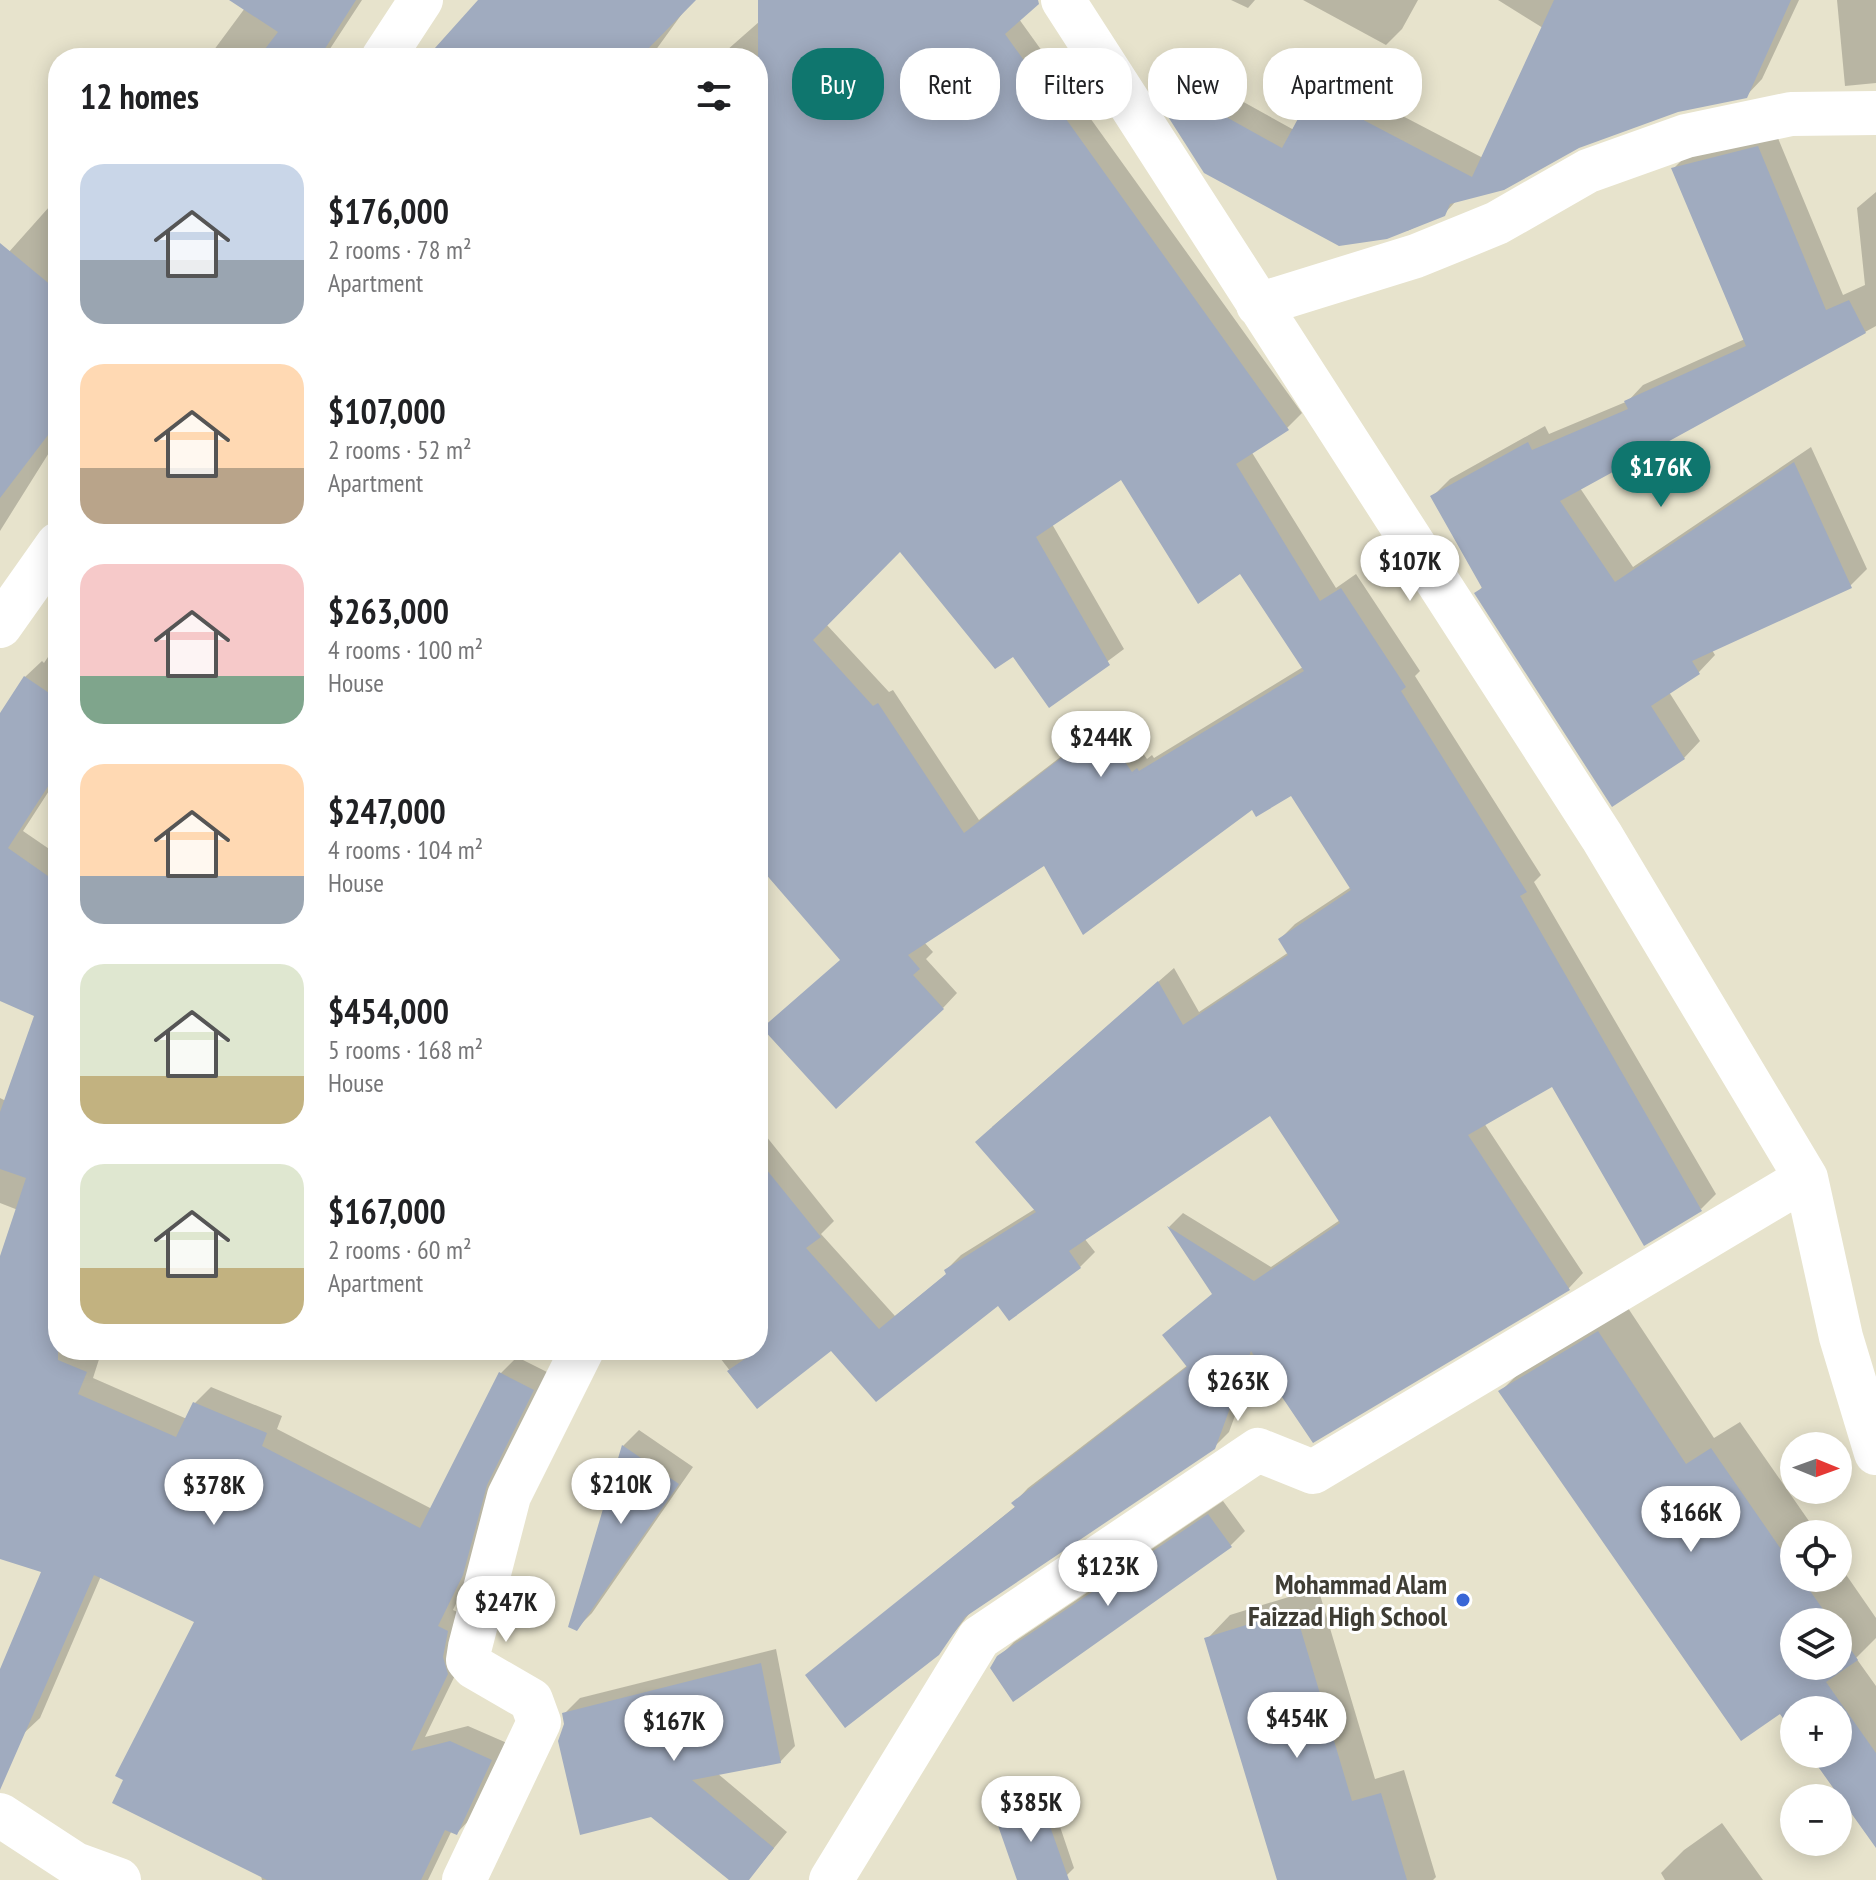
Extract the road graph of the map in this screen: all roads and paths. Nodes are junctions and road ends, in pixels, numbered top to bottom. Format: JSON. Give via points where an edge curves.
{"nodes":[{"id":1,"x":421,"y":0,"type":"edge"},
{"id":2,"x":1063,"y":0,"type":"edge"},
{"id":3,"x":390,"y":48,"type":"edge"},
{"id":4,"x":1876,"y":113,"type":"edge"},
{"id":5,"x":1258,"y":305,"type":"junction"},
{"id":6,"x":48,"y":558,"type":"edge"},
{"id":7,"x":0,"y":626,"type":"edge"},
{"id":8,"x":1806,"y":1178,"type":"junction"},
{"id":9,"x":577,"y":1360,"type":"edge"},
{"id":10,"x":1876,"y":1453,"type":"edge"},
{"id":11,"x":0,"y":1815,"type":"edge"},
{"id":12,"x":119,"y":1880,"type":"edge"},
{"id":13,"x":464,"y":1880,"type":"edge"},
{"id":14,"x":831,"y":1880,"type":"edge"}],
"edges":[{"from":1,"to":3,"type":"street"},
{"from":2,"to":5,"type":"street"},
{"from":4,"to":5,"type":"street","via":[[1791,114],[1686,136],[1588,171],[1497,223],[1416,256]]},
{"from":5,"to":8,"type":"street","via":[[1602,837]]},
{"from":6,"to":7,"type":"street"},
{"from":8,"to":10,"type":"street","via":[[1841,1337]]},
{"from":8,"to":14,"type":"street","via":[[1313,1472],[1258,1450],[979,1638]]},
{"from":9,"to":13,"type":"street","via":[[509,1496],[470,1647],[468,1660],[474,1667],[531,1700],[539,1722]]},
{"from":11,"to":12,"type":"street","via":[[75,1864]]}]}
